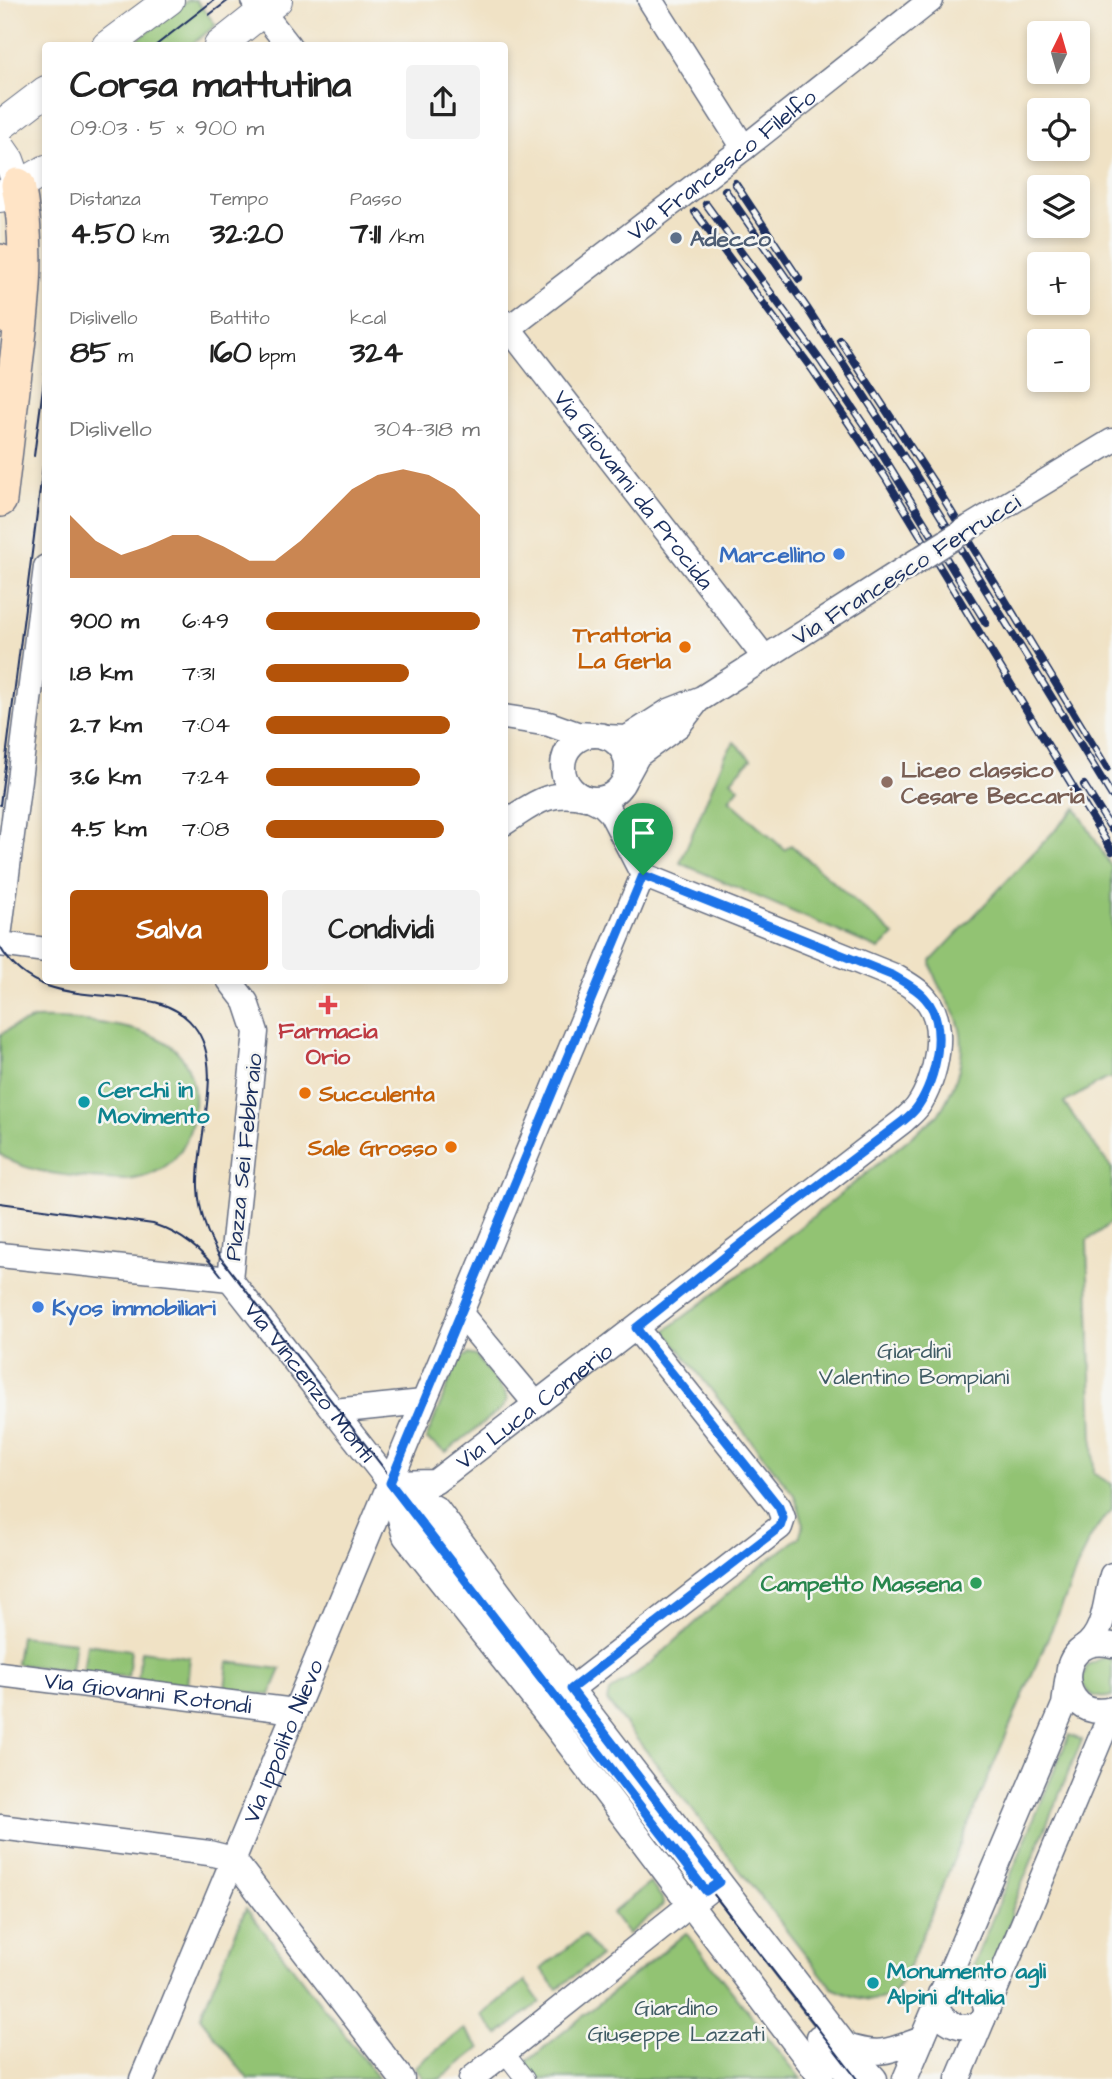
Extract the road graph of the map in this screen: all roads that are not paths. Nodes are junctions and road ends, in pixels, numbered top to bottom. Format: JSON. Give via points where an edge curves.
{"nodes":[{"id":1,"x":169,"y":0,"type":"edge"},
{"id":2,"x":650,"y":0,"type":"edge"},
{"id":3,"x":931,"y":0,"type":"edge"},
{"id":4,"x":264,"y":4,"type":"edge"},
{"id":5,"x":112,"y":42,"type":"edge"},
{"id":6,"x":223,"y":42,"type":"edge"},
{"id":7,"x":287,"y":42,"type":"edge"},
{"id":8,"x":42,"y":94,"type":"edge"},
{"id":9,"x":10,"y":117,"type":"edge"},
{"id":10,"x":0,"y":147,"type":"edge"},
{"id":11,"x":744,"y":148,"type":"junction"},
{"id":12,"x":21,"y":184,"type":"edge"},
{"id":13,"x":0,"y":261,"type":"edge"},
{"id":14,"x":508,"y":324,"type":"edge"},
{"id":15,"x":508,"y":328,"type":"edge"},
{"id":16,"x":14,"y":379,"type":"junction"},
{"id":17,"x":1112,"y":441,"type":"edge"},
{"id":18,"x":3,"y":450,"type":"edge"},
{"id":19,"x":0,"y":500,"type":"edge"},
{"id":20,"x":42,"y":629,"type":"edge"},
{"id":21,"x":765,"y":657,"type":"junction"},
{"id":22,"x":40,"y":660,"type":"edge"},
{"id":23,"x":702,"y":698,"type":"junction"},
{"id":24,"x":508,"y":718,"type":"edge"},
{"id":25,"x":599,"y":736,"type":"junction"},
{"id":26,"x":627,"y":775,"type":"junction"},
{"id":27,"x":588,"y":799,"type":"junction"},
{"id":28,"x":508,"y":821,"type":"edge"},
{"id":29,"x":643,"y":875,"type":"junction"},
{"id":30,"x":0,"y":929,"type":"edge"},
{"id":31,"x":0,"y":944,"type":"edge"},
{"id":32,"x":42,"y":949,"type":"edge"},
{"id":33,"x":242,"y":984,"type":"edge"},
{"id":34,"x":0,"y":1255,"type":"edge"},
{"id":35,"x":230,"y":1279,"type":"junction"},
{"id":36,"x":460,"y":1313,"type":"junction"},
{"id":37,"x":636,"y":1328,"type":"junction"},
{"id":38,"x":424,"y":1402,"type":"junction"},
{"id":39,"x":536,"y":1404,"type":"junction"},
{"id":40,"x":334,"y":1411,"type":"junction"},
{"id":41,"x":390,"y":1483,"type":"junction"},
{"id":42,"x":1112,"y":1575,"type":"edge"},
{"id":43,"x":1112,"y":1645,"type":"edge"},
{"id":44,"x":1083,"y":1648,"type":"junction"},
{"id":45,"x":0,"y":1674,"type":"edge"},
{"id":46,"x":1068,"y":1681,"type":"junction"},
{"id":47,"x":571,"y":1689,"type":"junction"},
{"id":48,"x":1112,"y":1710,"type":"edge"},
{"id":49,"x":295,"y":1711,"type":"junction"},
{"id":50,"x":0,"y":1827,"type":"edge"},
{"id":51,"x":233,"y":1859,"type":"junction"},
{"id":52,"x":705,"y":1893,"type":"junction"},
{"id":53,"x":939,"y":1998,"type":"junction"},
{"id":54,"x":985,"y":2015,"type":"junction"},
{"id":55,"x":922,"y":2039,"type":"junction"},
{"id":56,"x":846,"y":2046,"type":"junction"},
{"id":57,"x":504,"y":2052,"type":"junction"},
{"id":58,"x":142,"y":2079,"type":"edge"},
{"id":59,"x":402,"y":2079,"type":"edge"},
{"id":60,"x":471,"y":2079,"type":"edge"},
{"id":61,"x":525,"y":2079,"type":"edge"},
{"id":62,"x":822,"y":2079,"type":"edge"},
{"id":63,"x":851,"y":2079,"type":"edge"},
{"id":64,"x":875,"y":2079,"type":"edge"},
{"id":65,"x":905,"y":2079,"type":"edge"},
{"id":66,"x":958,"y":2079,"type":"edge"}],
"edges":[{"from":1,"to":5,"type":"street"},
{"from":2,"to":11,"type":"street"},
{"from":3,"to":11,"type":"street","name":"Via Francesco Filelfo"},
{"from":4,"to":6,"type":"street"},
{"from":4,"to":7,"type":"street"},
{"from":8,"to":9,"type":"street"},
{"from":10,"to":12,"type":"street"},
{"from":11,"to":14,"type":"street","name":"Via Francesco Filelfo"},
{"from":12,"to":16,"type":"main road","via":[[25,295]]},
{"from":13,"to":16,"type":"main road"},
{"from":15,"to":21,"type":"street","name":"Via Giovanni da Procida"},
{"from":16,"to":18,"type":"main road"},
{"from":17,"to":21,"type":"street","name":"Via Francesco Ferrucci","bridge":true},
{"from":18,"to":19,"type":"main road"},
{"from":20,"to":22,"type":"street"},
{"from":21,"to":23,"type":"street","name":"Via Francesco Ferrucci"},
{"from":22,"to":30,"type":"street"},
{"from":23,"to":25,"type":"street","name":"Via Francesco Ferrucci","via":[[669,711],[623,739]]},
{"from":23,"to":26,"type":"street","name":"Via Francesco Ferrucci","via":[[679,725],[638,755]]},
{"from":24,"to":25,"type":"street"},
{"from":25,"to":26,"type":"street","via":[[622,749]]},
{"from":25,"to":27,"type":"street","name":"Via Francesco Ferrucci","via":[[574,743],[563,766],[569,786]]},
{"from":26,"to":27,"type":"street","name":"Via Francesco Ferrucci","via":[[615,793]]},
{"from":27,"to":28,"type":"street","name":"Via Francesco Ferrucci","via":[[549,796]]},
{"from":27,"to":29,"type":"street","name":"Via Francesco Ferrucci","via":[[611,813]]},
{"from":29,"to":36,"type":"street","name":"Via Ippolito Nievo"},
{"from":29,"to":37,"type":"street","name":"Via Luca Comerio","via":[[894,976],[926,998],[934,1013],[938,1050],[928,1088],[918,1107],[903,1121]]},
{"from":31,"to":32,"type":"street"},
{"from":33,"to":35,"type":"street","name":"Piazza Sei Febbraio","via":[[256,1032]]},
{"from":34,"to":35,"type":"street","name":"Piazza Sei Febbraio"},
{"from":35,"to":40,"type":"street","name":"Via Vincenzo Monti"},
{"from":36,"to":38,"type":"street","name":"Via Ippolito Nievo"},
{"from":36,"to":39,"type":"street"},
{"from":37,"to":39,"type":"street","name":"Via Luca Comerio"},
{"from":37,"to":47,"type":"street","via":[[779,1507],[783,1518],[780,1527]]},
{"from":38,"to":40,"type":"street"},
{"from":38,"to":41,"type":"street","name":"Via Ippolito Nievo"},
{"from":39,"to":41,"type":"street","name":"Via Luca Comerio","via":[[435,1482]]},
{"from":40,"to":41,"type":"street","name":"Via Vincenzo Monti"},
{"from":41,"to":47,"type":"street","name":"Via Vincenzo Monti","via":[[438,1509]]},
{"from":41,"to":49,"type":"street","name":"Via Ippolito Nievo"},
{"from":41,"to":52,"type":"street","name":"Via Vincenzo Monti","via":[[405,1536],[543,1710]]},
{"from":42,"to":44,"type":"street","via":[[1099,1629]]},
{"from":43,"to":44,"type":"street"},
{"from":44,"to":46,"type":"street","via":[[1072,1660]]},
{"from":45,"to":49,"type":"street","name":"Via Giovanni Rotondi"},
{"from":46,"to":48,"type":"street","via":[[1081,1705],[1096,1711]]},
{"from":46,"to":53,"type":"street","via":[[1064,1705]]},
{"from":47,"to":52,"type":"street","name":"Via Vincenzo Monti"},
{"from":48,"to":54,"type":"street"},
{"from":49,"to":51,"type":"street","name":"Via Ippolito Nievo"},
{"from":50,"to":51,"type":"street"},
{"from":51,"to":58,"type":"street","name":"Via Ippolito Nievo"},
{"from":51,"to":59,"type":"street"},
{"from":52,"to":56,"type":"street","name":"Via Vincenzo Monti"},
{"from":52,"to":57,"type":"street"},
{"from":52,"to":62,"type":"street","name":"Via Vincenzo Monti"},
{"from":52,"to":63,"type":"street"},
{"from":53,"to":54,"type":"street","via":[[951,1986],[967,1987],[983,1997]]},
{"from":53,"to":55,"type":"street"},
{"from":54,"to":66,"type":"street"},
{"from":55,"to":56,"type":"street","via":[[883,2053]]},
{"from":55,"to":65,"type":"street"},
{"from":56,"to":64,"type":"street","name":"Via Vincenzo Monti"},
{"from":57,"to":60,"type":"street"},
{"from":57,"to":61,"type":"street"}]}
